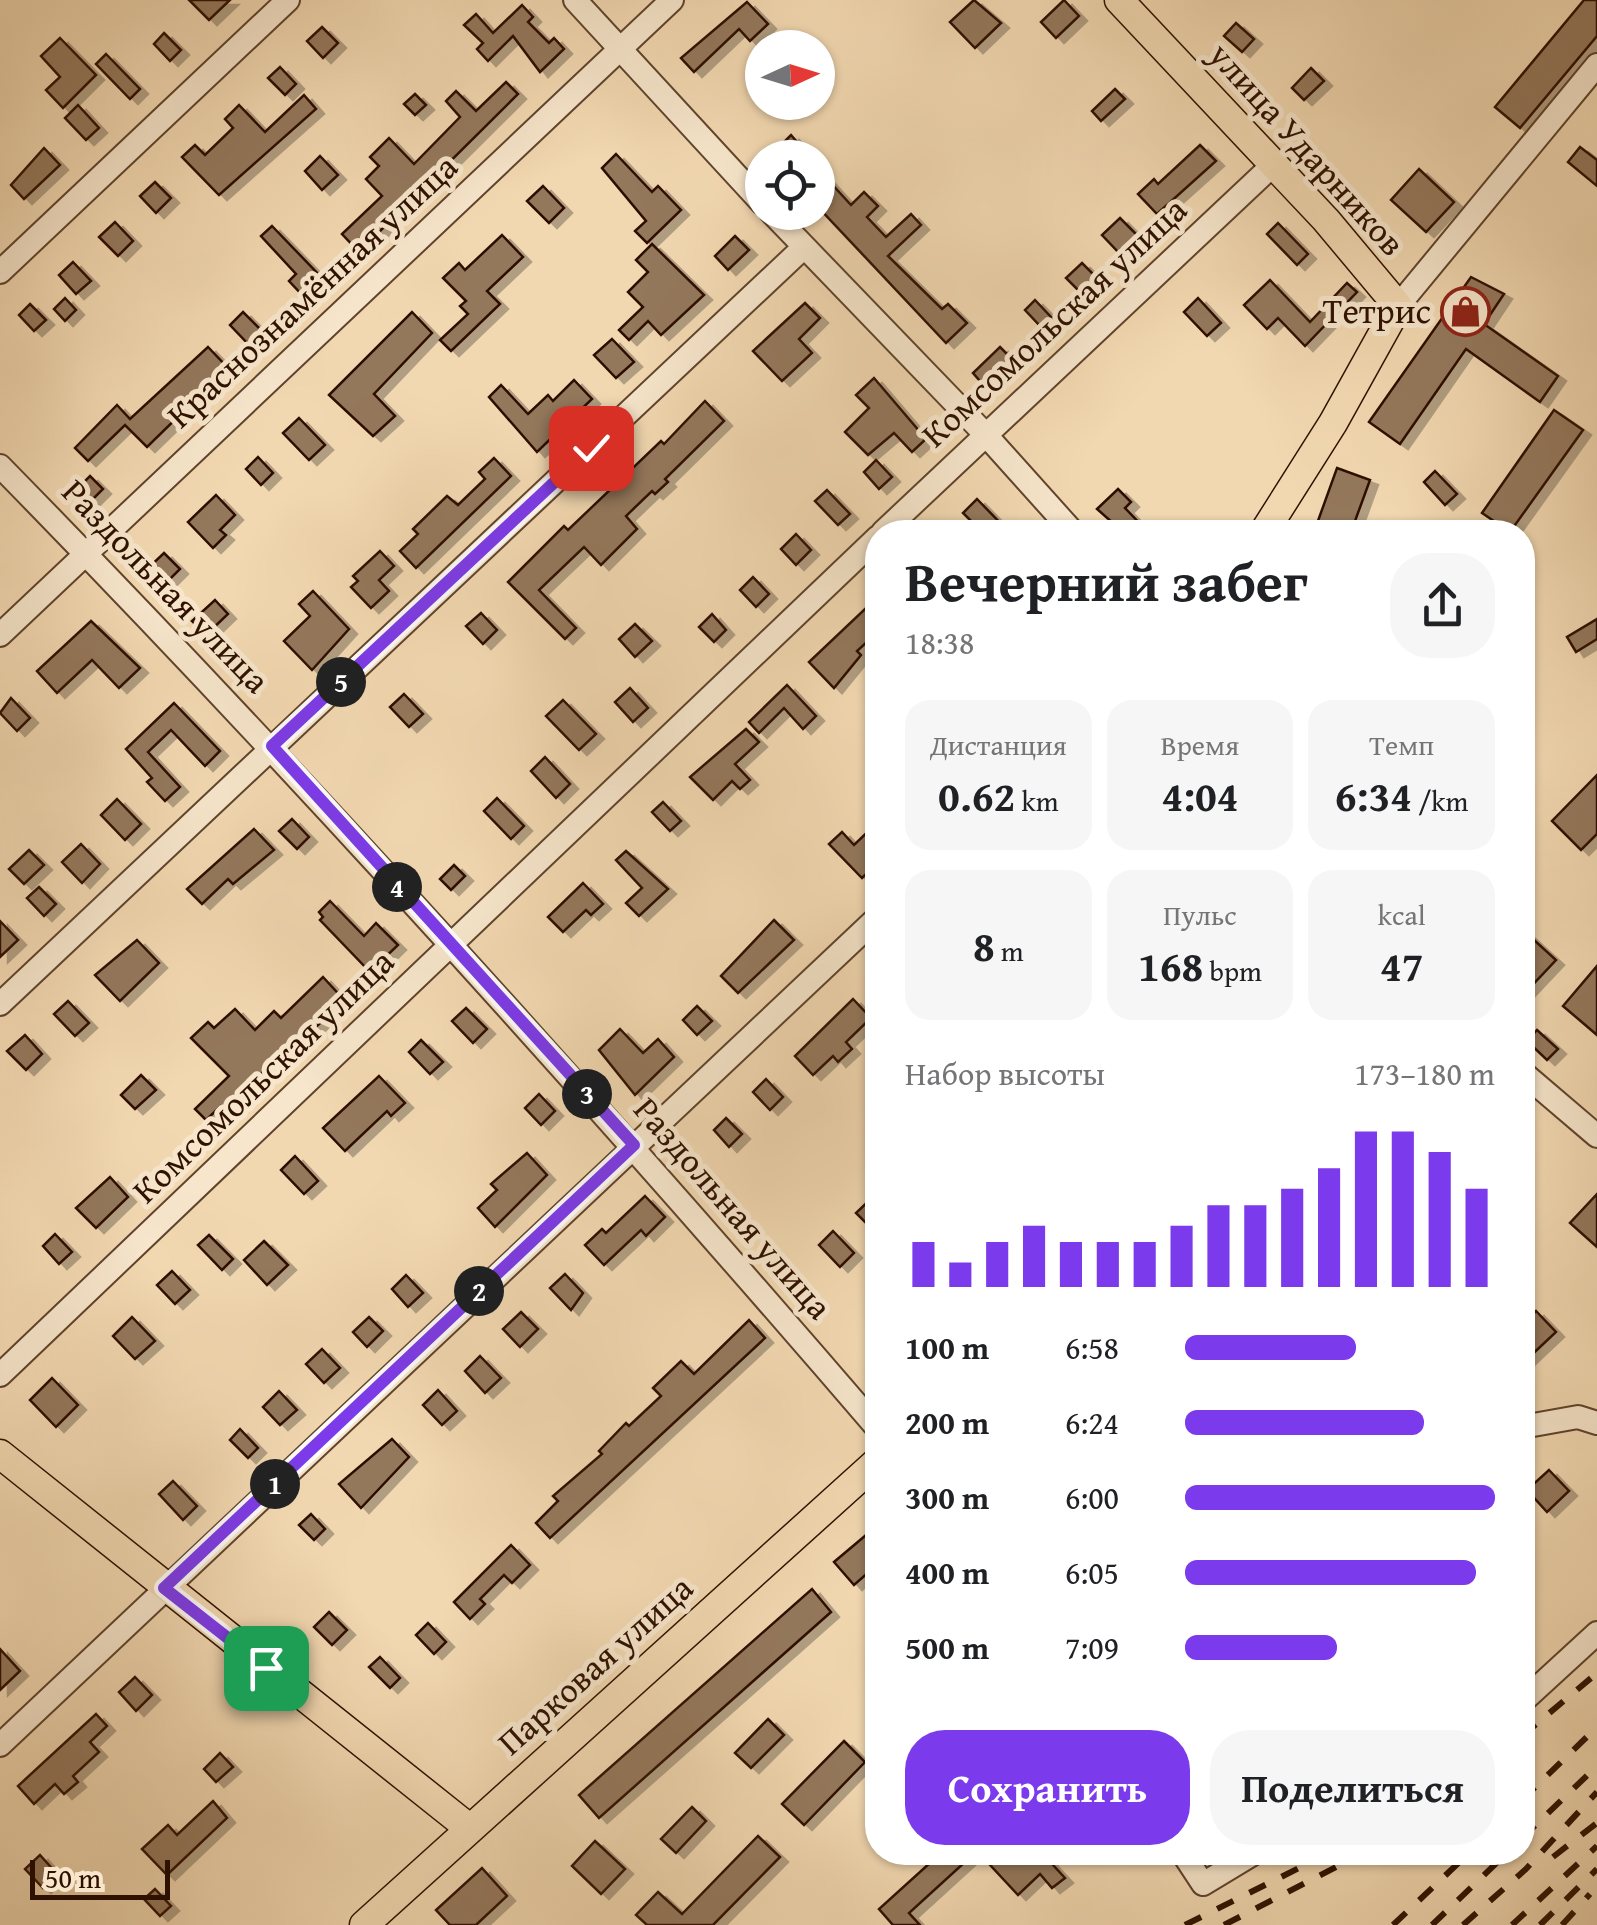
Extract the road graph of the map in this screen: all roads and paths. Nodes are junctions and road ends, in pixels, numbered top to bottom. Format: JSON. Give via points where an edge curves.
{"nodes":[{"id":1,"x":288,"y":0,"type":"edge"},
{"id":2,"x":575,"y":0,"type":"edge"},
{"id":3,"x":672,"y":0,"type":"edge"},
{"id":4,"x":1118,"y":0,"type":"edge"},
{"id":5,"x":624,"y":48,"type":"junction"},
{"id":6,"x":1597,"y":66,"type":"edge"},
{"id":7,"x":1274,"y":164,"type":"junction"},
{"id":8,"x":745,"y":184,"type":"edge"},
{"id":9,"x":787,"y":230,"type":"edge"},
{"id":10,"x":803,"y":248,"type":"junction"},
{"id":11,"x":0,"y":272,"type":"edge"},
{"id":12,"x":1398,"y":306,"type":"junction"},
{"id":13,"x":985,"y":434,"type":"junction"},
{"id":14,"x":0,"y":466,"type":"edge"},
{"id":15,"x":896,"y":520,"type":"edge"},
{"id":16,"x":1062,"y":520,"type":"edge"},
{"id":17,"x":1271,"y":520,"type":"edge"},
{"id":18,"x":865,"y":549,"type":"edge"},
{"id":19,"x":84,"y":552,"type":"junction"},
{"id":20,"x":0,"y":635,"type":"edge"},
{"id":21,"x":272,"y":746,"type":"junction"},
{"id":22,"x":865,"y":929,"type":"edge"},
{"id":23,"x":450,"y":947,"type":"junction"},
{"id":24,"x":0,"y":1004,"type":"edge"},
{"id":25,"x":1535,"y":1083,"type":"edge"},
{"id":26,"x":1597,"y":1136,"type":"edge"},
{"id":27,"x":634,"y":1145,"type":"junction"},
{"id":28,"x":0,"y":1375,"type":"edge"},
{"id":29,"x":865,"y":1413,"type":"edge"},
{"id":30,"x":1597,"y":1423,"type":"edge"},
{"id":31,"x":1535,"y":1425,"type":"edge"},
{"id":32,"x":0,"y":1454,"type":"edge"},
{"id":33,"x":865,"y":1473,"type":"edge"},
{"id":34,"x":164,"y":1588,"type":"junction"},
{"id":35,"x":1597,"y":1633,"type":"edge"},
{"id":36,"x":1535,"y":1690,"type":"edge"},
{"id":37,"x":0,"y":1745,"type":"edge"},
{"id":38,"x":469,"y":1828,"type":"junction"},
{"id":39,"x":1191,"y":1865,"type":"edge"},
{"id":40,"x":1234,"y":1865,"type":"edge"},
{"id":41,"x":364,"y":1925,"type":"edge"}],
"edges":[{"from":1,"to":11,"type":"street"},
{"from":2,"to":5,"type":"street"},
{"from":3,"to":5,"type":"street","name":"Краснознамённая улица"},
{"from":4,"to":7,"type":"main road","name":"улица Ударников"},
{"from":5,"to":8,"type":"street"},
{"from":5,"to":19,"type":"street","name":"Краснознамённая улица"},
{"from":6,"to":12,"type":"street"},
{"from":7,"to":12,"type":"main road","name":"улица Ударников"},
{"from":7,"to":13,"type":"street","name":"Комсомольская улица"},
{"from":9,"to":10,"type":"street"},
{"from":10,"to":13,"type":"street"},
{"from":10,"to":21,"type":"street"},
{"from":12,"to":17,"type":"main road"},
{"from":13,"to":15,"type":"street","name":"Комсомольская улица"},
{"from":13,"to":16,"type":"street"},
{"from":14,"to":19,"type":"street","name":"Раздольная улица"},
{"from":18,"to":23,"type":"street","name":"Комсомольская улица"},
{"from":19,"to":20,"type":"street","name":"Краснознамённая улица"},
{"from":19,"to":21,"type":"street","name":"Раздольная улица"},
{"from":21,"to":23,"type":"street","name":"Раздольная улица"},
{"from":21,"to":24,"type":"street"},
{"from":22,"to":27,"type":"street"},
{"from":23,"to":27,"type":"street","name":"Раздольная улица"},
{"from":23,"to":28,"type":"street","name":"Комсомольская улица"},
{"from":25,"to":26,"type":"street"},
{"from":27,"to":29,"type":"street","name":"Раздольная улица"},
{"from":27,"to":34,"type":"street"},
{"from":30,"to":31,"type":"street","via":[[1578,1418]]},
{"from":32,"to":34,"type":"main road"},
{"from":33,"to":38,"type":"main road","name":"Парковая улица"},
{"from":34,"to":37,"type":"street"},
{"from":34,"to":38,"type":"main road"},
{"from":35,"to":36,"type":"street"},
{"from":38,"to":41,"type":"main road","name":"Парковая улица"},
{"from":39,"to":40,"type":"street","via":[[1203,1884]]}]}
